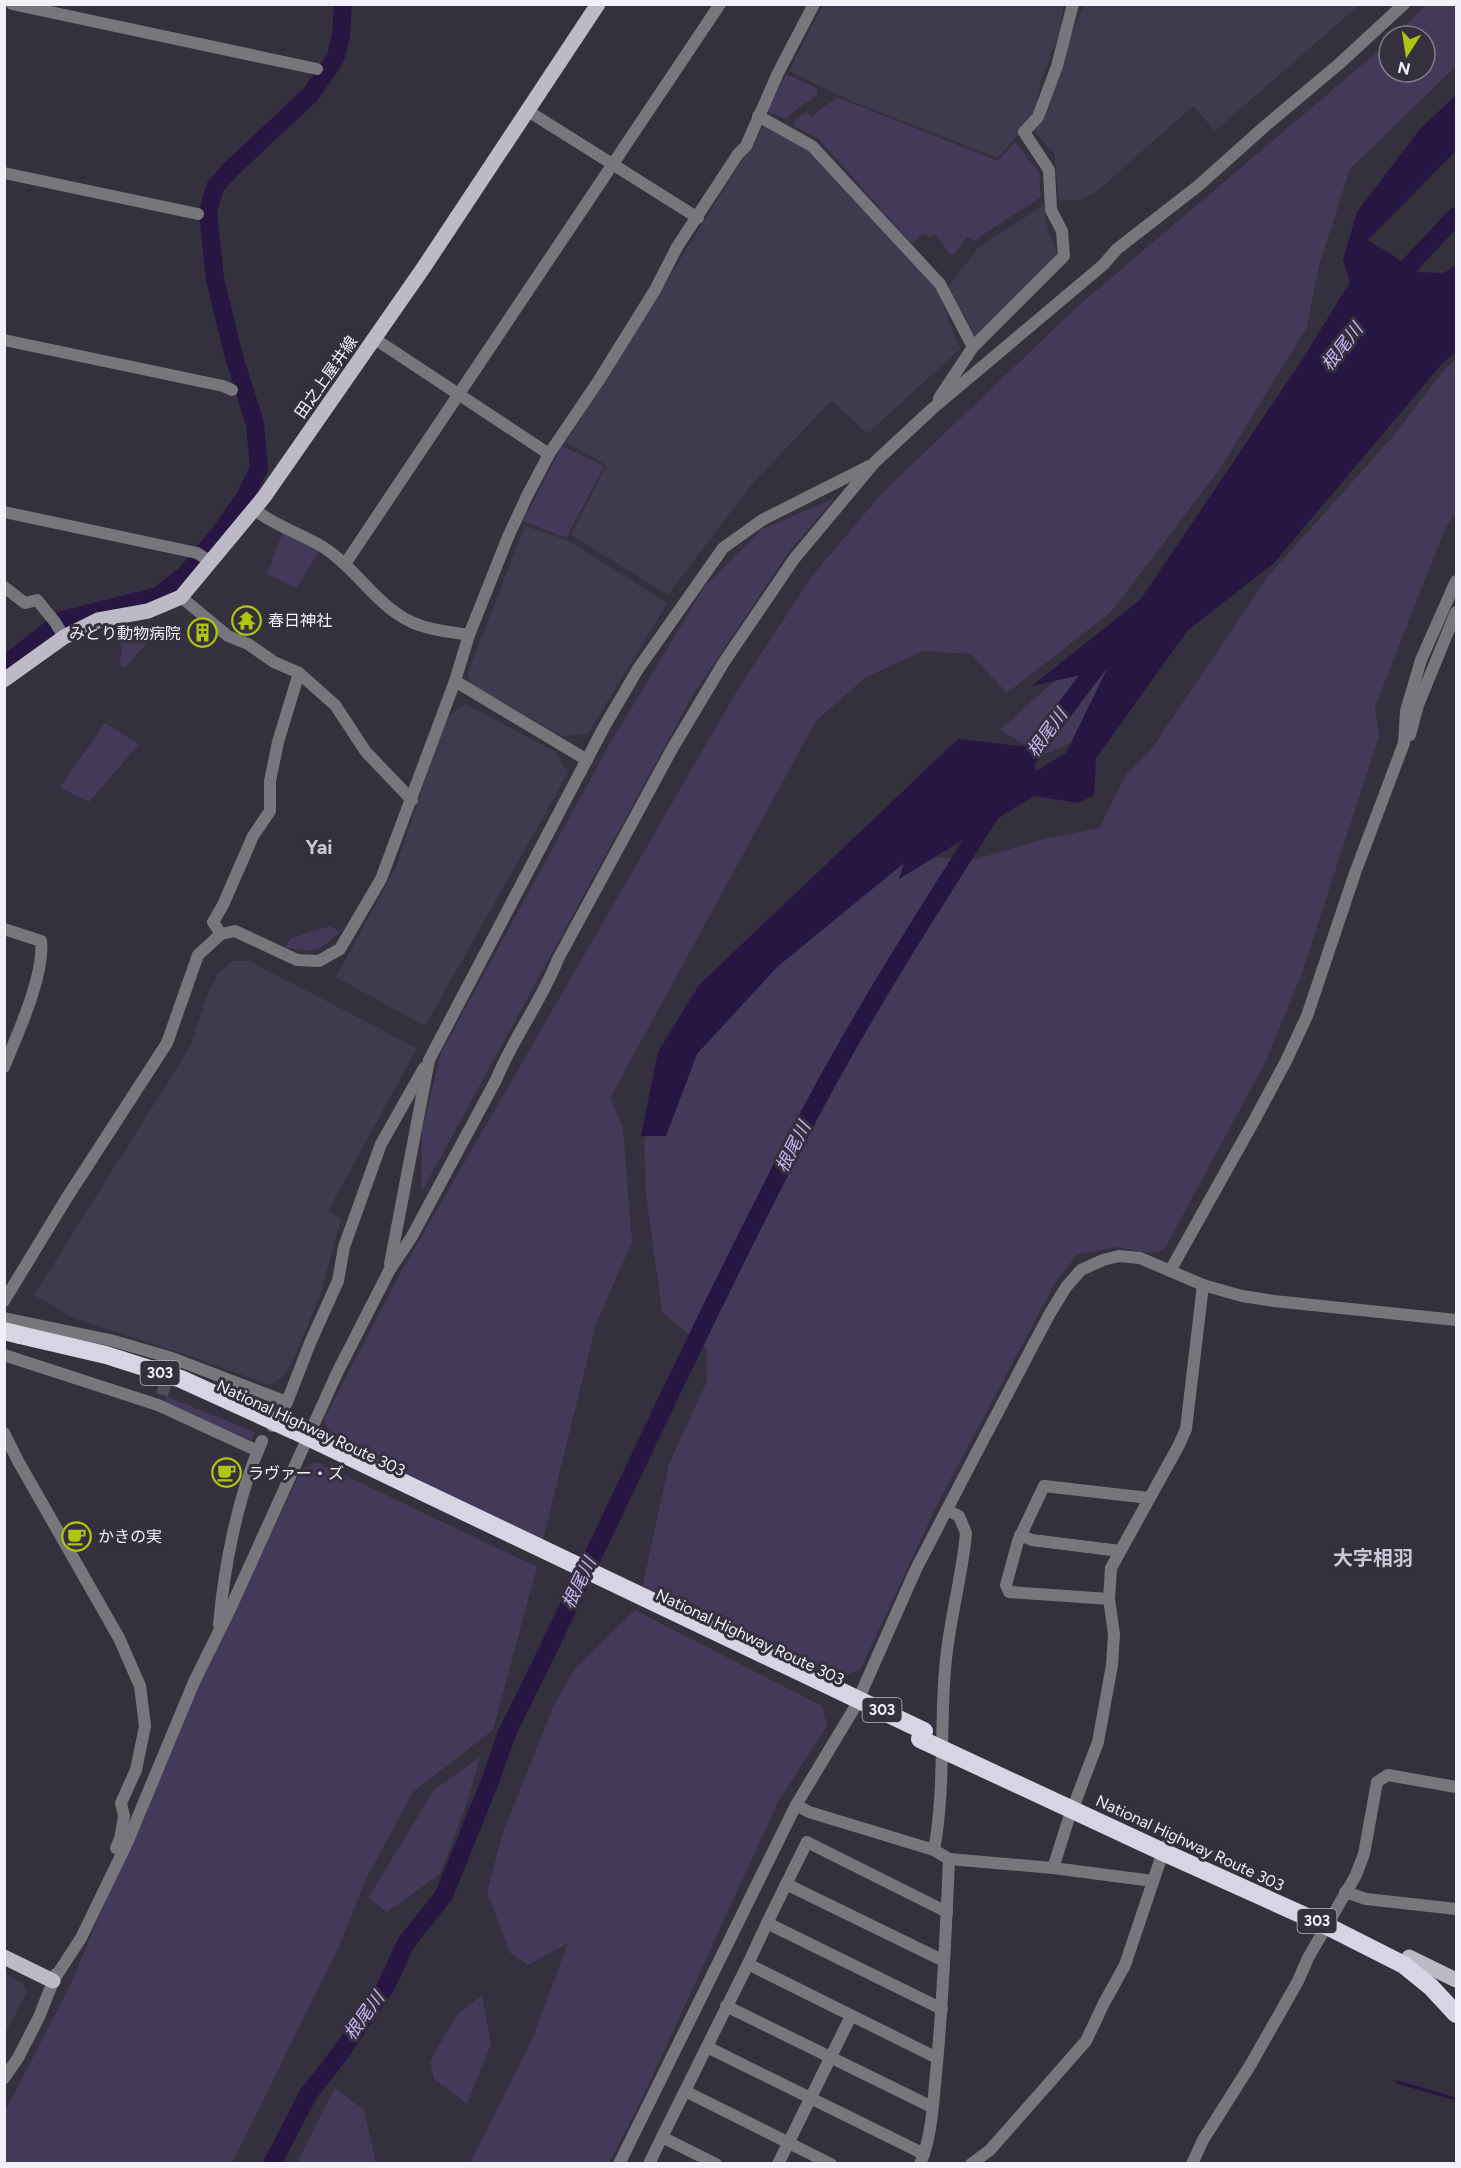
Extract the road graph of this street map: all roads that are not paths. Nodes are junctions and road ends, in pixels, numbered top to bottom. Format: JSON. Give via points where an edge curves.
{"nodes":[{"id":1,"x":12,"y":4,"type":"edge"},
{"id":2,"x":598,"y":4,"type":"edge"},
{"id":3,"x":720,"y":4,"type":"edge"},
{"id":4,"x":814,"y":4,"type":"edge"},
{"id":5,"x":1072,"y":4,"type":"edge"},
{"id":6,"x":1404,"y":4,"type":"edge"},
{"id":7,"x":317,"y":69,"type":"dead end"},
{"id":8,"x":528,"y":111,"type":"junction"},
{"id":9,"x":758,"y":116,"type":"junction"},
{"id":10,"x":613,"y":165,"type":"junction"},
{"id":11,"x":4,"y":173,"type":"edge"},
{"id":12,"x":198,"y":214,"type":"dead end"},
{"id":13,"x":698,"y":218,"type":"junction"},
{"id":14,"x":375,"y":339,"type":"junction"},
{"id":15,"x":4,"y":340,"type":"edge"},
{"id":16,"x":973,"y":347,"type":"junction"},
{"id":17,"x":232,"y":390,"type":"dead end"},
{"id":18,"x":457,"y":395,"type":"junction"},
{"id":19,"x":932,"y":409,"type":"junction"},
{"id":20,"x":549,"y":454,"type":"junction"},
{"id":21,"x":875,"y":462,"type":"junction"},
{"id":22,"x":255,"y":510,"type":"junction"},
{"id":23,"x":4,"y":512,"type":"edge"},
{"id":24,"x":211,"y":562,"type":"junction"},
{"id":25,"x":345,"y":564,"type":"junction"},
{"id":26,"x":1456,"y":581,"type":"edge"},
{"id":27,"x":4,"y":587,"type":"edge"},
{"id":28,"x":181,"y":597,"type":"junction"},
{"id":29,"x":1456,"y":612,"type":"edge"},
{"id":30,"x":60,"y":630,"type":"junction"},
{"id":31,"x":1456,"y":631,"type":"edge"},
{"id":32,"x":469,"y":635,"type":"junction"},
{"id":33,"x":1440,"y":650,"type":"junction"},
{"id":34,"x":299,"y":674,"type":"junction"},
{"id":35,"x":4,"y":680,"type":"edge"},
{"id":36,"x":455,"y":681,"type":"junction"},
{"id":37,"x":1404,"y":743,"type":"junction"},
{"id":38,"x":587,"y":760,"type":"junction"},
{"id":39,"x":412,"y":800,"type":"junction"},
{"id":40,"x":4,"y":929,"type":"edge"},
{"id":41,"x":221,"y":934,"type":"junction"},
{"id":42,"x":429,"y":1059,"type":"junction"},
{"id":43,"x":4,"y":1067,"type":"edge"},
{"id":44,"x":1170,"y":1270,"type":"junction"},
{"id":45,"x":388,"y":1271,"type":"junction"},
{"id":46,"x":1203,"y":1285,"type":"junction"},
{"id":47,"x":4,"y":1301,"type":"edge"},
{"id":48,"x":4,"y":1318,"type":"edge"},
{"id":49,"x":1456,"y":1320,"type":"edge"},
{"id":50,"x":10,"y":1341,"type":"edge"},
{"id":51,"x":287,"y":1402,"type":"junction"},
{"id":52,"x":270,"y":1429,"type":"dead end"},
{"id":53,"x":4,"y":1433,"type":"edge"},
{"id":54,"x":306,"y":1441,"type":"junction"},
{"id":55,"x":1149,"y":1497,"type":"junction"},
{"id":56,"x":947,"y":1510,"type":"junction"},
{"id":57,"x":1020,"y":1535,"type":"junction"},
{"id":58,"x":1120,"y":1551,"type":"junction"},
{"id":59,"x":1109,"y":1599,"type":"junction"},
{"id":60,"x":219,"y":1632,"type":"junction"},
{"id":61,"x":857,"y":1703,"type":"junction"},
{"id":62,"x":1456,"y":1787,"type":"edge"},
{"id":63,"x":796,"y":1805,"type":"junction"},
{"id":64,"x":1164,"y":1849,"type":"junction"},
{"id":65,"x":934,"y":1850,"type":"junction"},
{"id":66,"x":949,"y":1859,"type":"junction"},
{"id":67,"x":1053,"y":1868,"type":"junction"},
{"id":68,"x":1153,"y":1881,"type":"junction"},
{"id":69,"x":786,"y":1884,"type":"junction"},
{"id":70,"x":1345,"y":1892,"type":"junction"},
{"id":71,"x":1456,"y":1909,"type":"edge"},
{"id":72,"x":947,"y":1912,"type":"junction"},
{"id":73,"x":1329,"y":1922,"type":"junction"},
{"id":74,"x":767,"y":1923,"type":"junction"},
{"id":75,"x":4,"y":1957,"type":"edge"},
{"id":76,"x":1409,"y":1957,"type":"junction"},
{"id":77,"x":944,"y":1961,"type":"junction"},
{"id":78,"x":748,"y":1964,"type":"junction"},
{"id":79,"x":1456,"y":1980,"type":"edge"},
{"id":80,"x":53,"y":1981,"type":"junction"},
{"id":81,"x":1456,"y":2003,"type":"edge"},
{"id":82,"x":726,"y":2006,"type":"junction"},
{"id":83,"x":942,"y":2009,"type":"junction"},
{"id":84,"x":1456,"y":2014,"type":"edge"},
{"id":85,"x":852,"y":2016,"type":"junction"},
{"id":86,"x":707,"y":2047,"type":"junction"},
{"id":87,"x":18,"y":2058,"type":"junction"},
{"id":88,"x":830,"y":2058,"type":"junction"},
{"id":89,"x":938,"y":2058,"type":"junction"},
{"id":90,"x":4,"y":2070,"type":"edge"},
{"id":91,"x":4,"y":2079,"type":"edge"},
{"id":92,"x":685,"y":2091,"type":"junction"},
{"id":93,"x":810,"y":2097,"type":"junction"},
{"id":94,"x":932,"y":2108,"type":"junction"},
{"id":95,"x":662,"y":2137,"type":"junction"},
{"id":96,"x":788,"y":2142,"type":"junction"},
{"id":97,"x":922,"y":2159,"type":"edge"},
{"id":98,"x":619,"y":2163,"type":"edge"},
{"id":99,"x":649,"y":2163,"type":"edge"},
{"id":100,"x":716,"y":2163,"type":"edge"},
{"id":101,"x":778,"y":2163,"type":"edge"},
{"id":102,"x":831,"y":2163,"type":"edge"},
{"id":103,"x":971,"y":2163,"type":"edge"},
{"id":104,"x":1192,"y":2163,"type":"edge"}],
"edges":[{"from":1,"to":7,"type":"street"},
{"from":2,"to":8,"type":"main road","name":"田之上屋井線"},
{"from":3,"to":10,"type":"street"},
{"from":4,"to":9,"type":"street"},
{"from":5,"to":16,"type":"street","via":[[1057,66],[1038,117],[1024,132],[1049,170],[1051,210],[1062,231],[1064,256]]},
{"from":6,"to":19,"type":"street","via":[[1198,186],[1118,249]]},
{"from":8,"to":10,"type":"street"},
{"from":8,"to":14,"type":"main road","name":"田之上屋井線"},
{"from":9,"to":13,"type":"street","via":[[746,146]]},
{"from":9,"to":16,"type":"street","via":[[812,146],[940,284]]},
{"from":10,"to":13,"type":"street"},
{"from":10,"to":18,"type":"street"},
{"from":11,"to":12,"type":"street"},
{"from":13,"to":20,"type":"street"},
{"from":14,"to":18,"type":"street"},
{"from":14,"to":22,"type":"main road","name":"田之上屋井線"},
{"from":15,"to":17,"type":"street"},
{"from":16,"to":19,"type":"street"},
{"from":18,"to":20,"type":"street"},
{"from":18,"to":25,"type":"street"},
{"from":19,"to":21,"type":"street"},
{"from":20,"to":32,"type":"street","via":[[508,537]]},
{"from":21,"to":38,"type":"street","via":[[762,520],[723,548],[638,669]]},
{"from":21,"to":45,"type":"street","via":[[794,559],[724,662],[672,749],[411,1238]]},
{"from":22,"to":24,"type":"main road","name":"田之上屋井線"},
{"from":22,"to":25,"type":"street"},
{"from":23,"to":24,"type":"street","via":[[197,553]]},
{"from":24,"to":28,"type":"main road","name":"田之上屋井線"},
{"from":25,"to":32,"type":"street","via":[[393,610],[419,625]]},
{"from":26,"to":37,"type":"street","via":[[1411,691]]},
{"from":27,"to":30,"type":"street","via":[[25,603],[37,600]]},
{"from":28,"to":30,"type":"main road","name":"田之上屋井線","via":[[156,608]]},
{"from":28,"to":34,"type":"street","via":[[228,636]]},
{"from":29,"to":33,"type":"street"},
{"from":30,"to":35,"type":"main road","name":"田之上屋井線"},
{"from":31,"to":33,"type":"street","via":[[1448,647]]},
{"from":32,"to":36,"type":"street"},
{"from":33,"to":37,"type":"street"},
{"from":34,"to":39,"type":"street","via":[[336,705],[366,752]]},
{"from":34,"to":41,"type":"street","via":[[278,742],[270,781],[270,811],[253,836],[213,922]]},
{"from":36,"to":38,"type":"street"},
{"from":36,"to":39,"type":"street"},
{"from":37,"to":44,"type":"street","via":[[1307,1016]]},
{"from":38,"to":42,"type":"street"},
{"from":39,"to":41,"type":"street","via":[[381,879],[340,949],[320,961],[297,960],[235,931]]},
{"from":40,"to":43,"type":"street","via":[[41,941],[42,952],[26,1011]]},
{"from":41,"to":47,"type":"street","via":[[198,955],[166,1043]]},
{"from":42,"to":45,"type":"street"},
{"from":42,"to":51,"type":"street","via":[[381,1144],[344,1247],[338,1281]]},
{"from":44,"to":46,"type":"street"},
{"from":44,"to":56,"type":"street","via":[[1140,1258],[1119,1256],[1081,1270],[1049,1315]]},
{"from":45,"to":54,"type":"street"},
{"from":46,"to":49,"type":"street","via":[[1274,1301]]},
{"from":46,"to":55,"type":"street","via":[[1186,1429]]},
{"from":48,"to":51,"type":"street","via":[[110,1340]]},
{"from":50,"to":54,"type":"highway","name":"National Highway Route 303","number":"303","bridge":true,"via":[[106,1355],[181,1379]]},
{"from":50,"to":60,"type":"street","via":[[160,1400],[260,1446],[237,1517],[222,1590]]},
{"from":51,"to":52,"type":"street"},
{"from":53,"to":80,"type":"street","via":[[119,1638],[140,1686],[145,1726],[136,1770],[121,1803],[124,1816],[120,1839]]},
{"from":54,"to":60,"type":"street"},
{"from":54,"to":61,"type":"highway","name":"National Highway Route 303","number":"303"},
{"from":55,"to":57,"type":"street","via":[[1044,1486]]},
{"from":55,"to":58,"type":"street"},
{"from":56,"to":61,"type":"street","via":[[916,1569]]},
{"from":56,"to":65,"type":"street","via":[[959,1516],[966,1533],[945,1669]]},
{"from":57,"to":58,"type":"street","via":[[1032,1540]]},
{"from":57,"to":59,"type":"street","via":[[1006,1585],[1008,1592]]},
{"from":58,"to":59,"type":"street","via":[[1111,1568]]},
{"from":59,"to":67,"type":"street","via":[[1114,1634],[1112,1665],[1098,1742]]},
{"from":60,"to":80,"type":"street","via":[[127,1843],[81,1938]]},
{"from":61,"to":63,"type":"street"},
{"from":61,"to":64,"type":"highway","name":"National Highway Route 303","number":"303"},
{"from":62,"to":70,"type":"street","via":[[1388,1775],[1377,1782],[1364,1854]]},
{"from":63,"to":65,"type":"street"},
{"from":63,"to":98,"type":"street"},
{"from":64,"to":68,"type":"street"},
{"from":64,"to":73,"type":"highway","name":"National Highway Route 303","number":"303"},
{"from":65,"to":66,"type":"street"},
{"from":66,"to":67,"type":"street"},
{"from":66,"to":72,"type":"street"},
{"from":67,"to":68,"type":"street"},
{"from":68,"to":103,"type":"street","via":[[1125,1965],[1086,2041],[990,2150]]},
{"from":69,"to":72,"type":"street","via":[[807,1842]]},
{"from":69,"to":74,"type":"street"},
{"from":69,"to":77,"type":"street"},
{"from":70,"to":71,"type":"street","via":[[1366,1899]]},
{"from":70,"to":73,"type":"street"},
{"from":72,"to":77,"type":"street"},
{"from":73,"to":76,"type":"highway","name":"National Highway Route 303","number":"303"},
{"from":73,"to":84,"type":"highway","name":"National Highway Route 303","number":"303","via":[[1404,1965]]},
{"from":73,"to":104,"type":"street"},
{"from":74,"to":78,"type":"street"},
{"from":74,"to":83,"type":"street"},
{"from":75,"to":80,"type":"main road"},
{"from":76,"to":79,"type":"main road"},
{"from":76,"to":81,"type":"highway","name":"National Highway Route 303","number":"303","via":[[1437,1980]]},
{"from":77,"to":83,"type":"street"},
{"from":78,"to":82,"type":"street"},
{"from":78,"to":85,"type":"street"},
{"from":80,"to":87,"type":"street"},
{"from":82,"to":86,"type":"street"},
{"from":82,"to":88,"type":"street"},
{"from":83,"to":89,"type":"street"},
{"from":85,"to":88,"type":"street"},
{"from":85,"to":89,"type":"street"},
{"from":86,"to":92,"type":"street"},
{"from":86,"to":93,"type":"street"},
{"from":87,"to":90,"type":"street"},
{"from":87,"to":91,"type":"street"},
{"from":88,"to":93,"type":"street"},
{"from":88,"to":94,"type":"street"},
{"from":89,"to":94,"type":"street"},
{"from":92,"to":95,"type":"street"},
{"from":92,"to":96,"type":"street"},
{"from":93,"to":96,"type":"street"},
{"from":93,"to":97,"type":"street"},
{"from":94,"to":97,"type":"street"},
{"from":95,"to":99,"type":"street"},
{"from":95,"to":100,"type":"street"},
{"from":96,"to":101,"type":"street"},
{"from":96,"to":102,"type":"street"}]}
